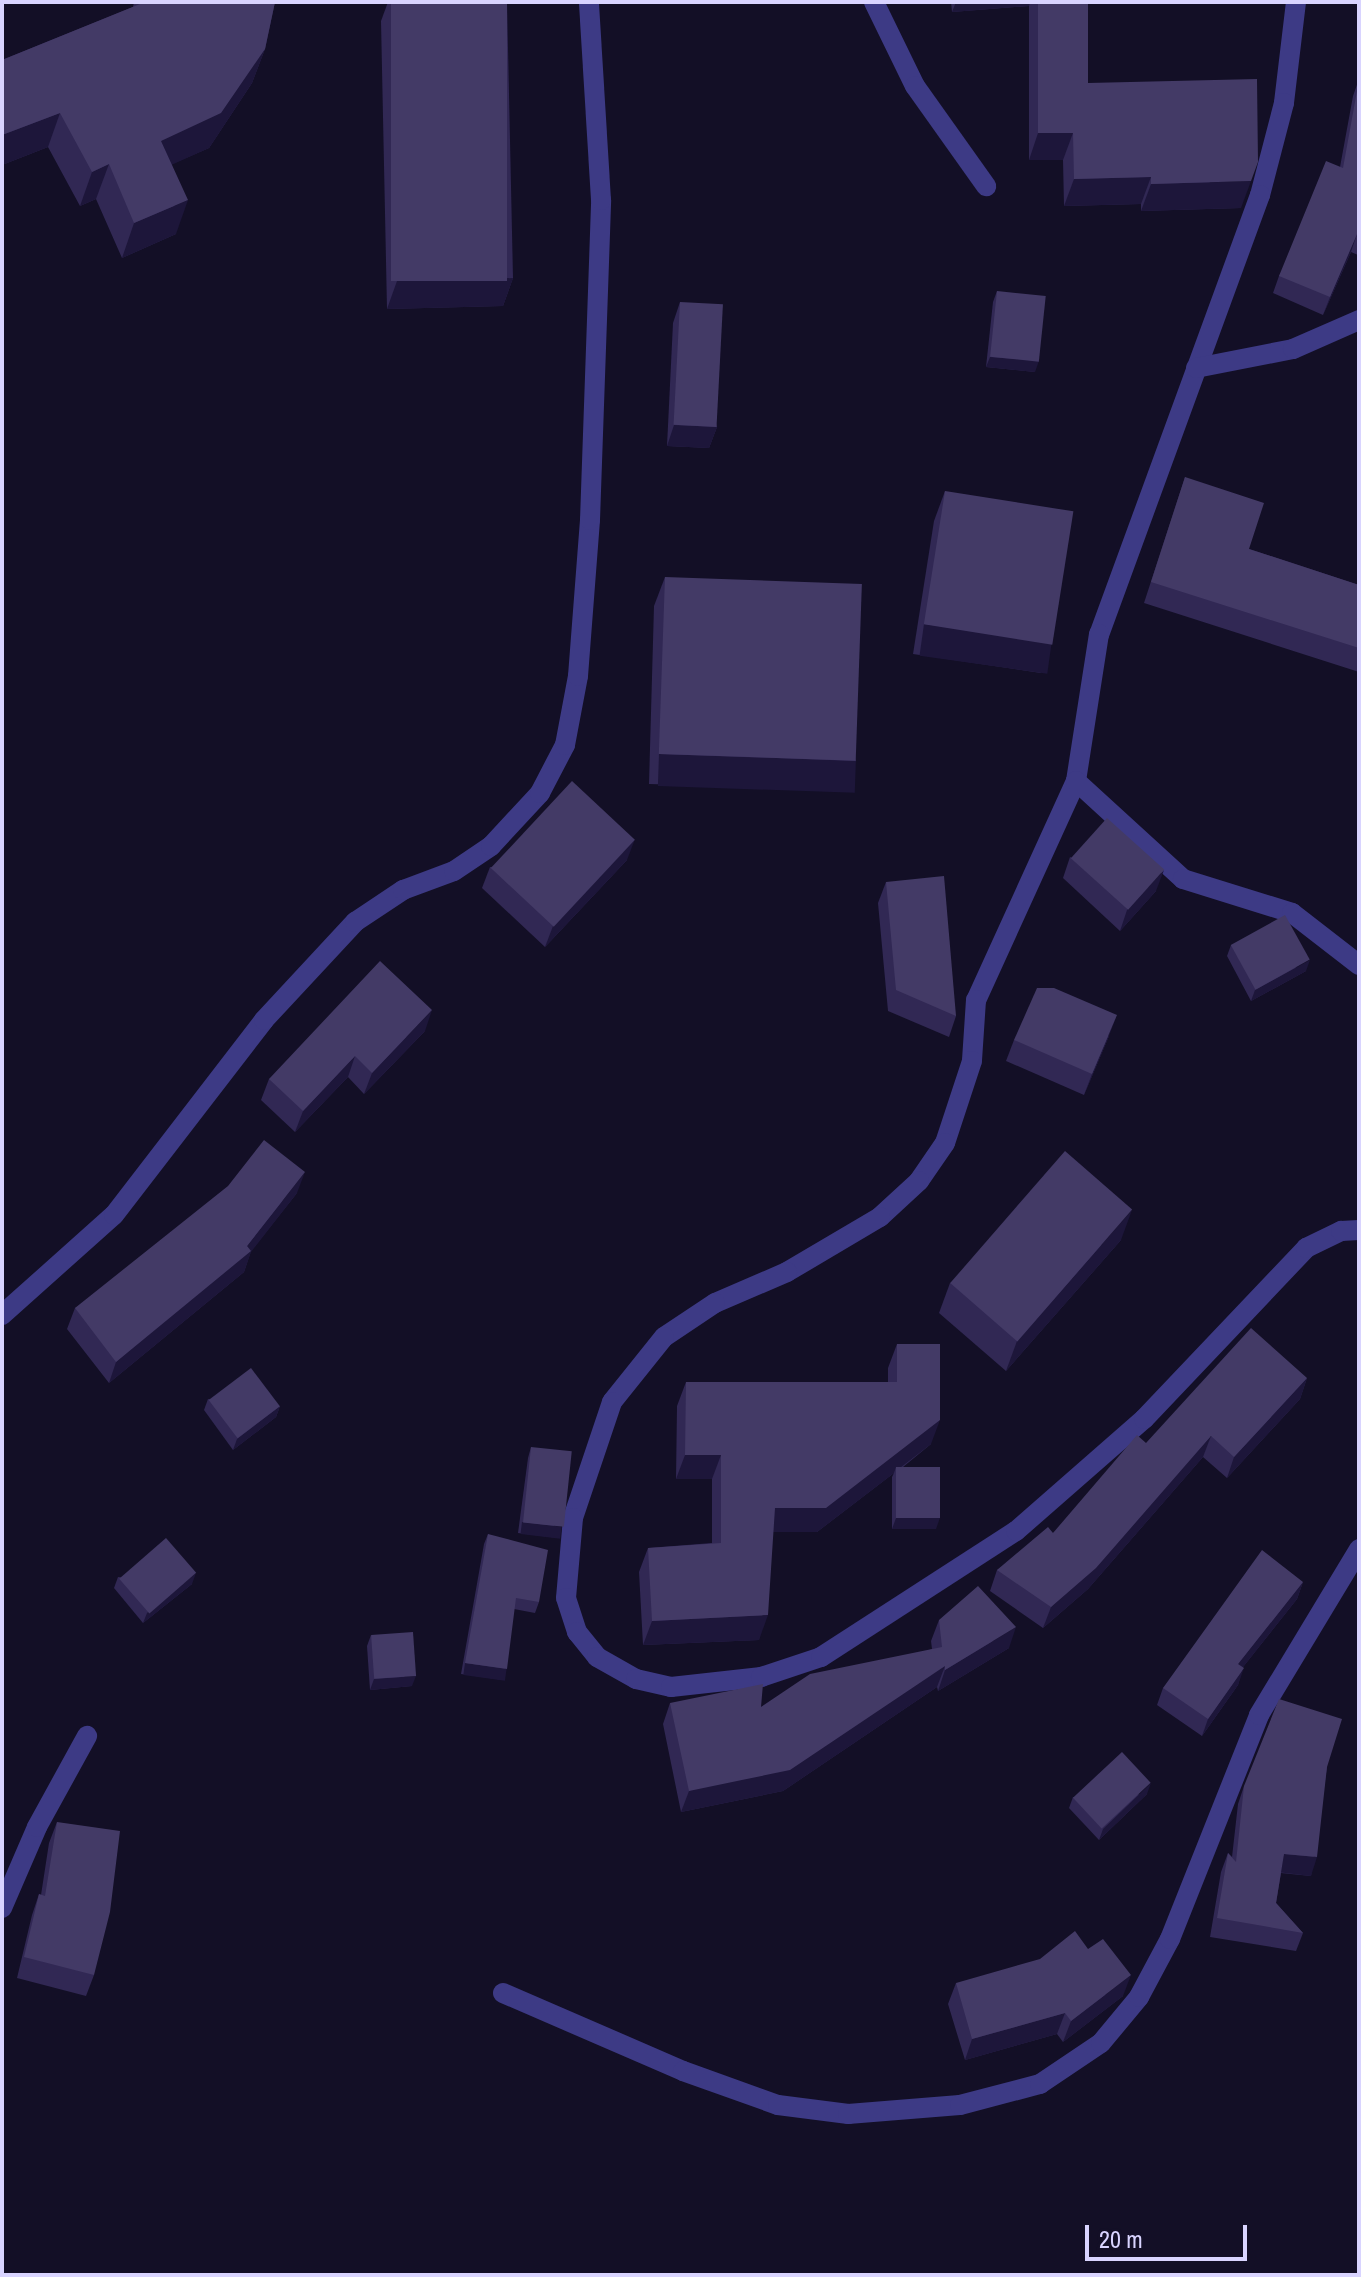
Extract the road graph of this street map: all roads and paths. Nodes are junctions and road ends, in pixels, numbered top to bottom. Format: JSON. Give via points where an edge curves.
{"nodes":[{"id":1,"x":589,"y":2,"type":"edge"},
{"id":2,"x":874,"y":2,"type":"edge"},
{"id":3,"x":1296,"y":2,"type":"edge"},
{"id":4,"x":986,"y":186,"type":"dead end"},
{"id":5,"x":1359,"y":320,"type":"edge"},
{"id":6,"x":1196,"y":368,"type":"junction"},
{"id":7,"x":1076,"y":781,"type":"junction"},
{"id":8,"x":1359,"y":965,"type":"edge"},
{"id":9,"x":1359,"y":1230,"type":"edge"},
{"id":10,"x":2,"y":1315,"type":"edge"},
{"id":11,"x":1359,"y":1549,"type":"edge"},
{"id":12,"x":87,"y":1736,"type":"dead end"},
{"id":13,"x":2,"y":1908,"type":"edge"},
{"id":14,"x":503,"y":1993,"type":"dead end"}],
"edges":[{"from":1,"to":10,"type":"street","via":[[601,200],[590,520],[578,676],[565,745],[540,793],[491,846],[454,871],[403,890],[355,922],[264,1020],[114,1215]]},
{"from":2,"to":4,"type":"street","via":[[915,86]]},
{"from":3,"to":6,"type":"street","via":[[1293,49],[1273,149]]},
{"from":5,"to":6,"type":"street","via":[[1293,349]]},
{"from":6,"to":7,"type":"street","via":[[1099,634]]},
{"from":7,"to":8,"type":"street","via":[[1183,879],[1230,898],[1292,913]]},
{"from":7,"to":9,"type":"street","via":[[976,1000],[972,1061],[945,1143],[919,1181],[880,1217],[787,1272],[715,1303],[664,1337],[612,1402],[573,1518],[566,1598],[577,1632],[597,1657],[636,1679],[671,1687],[761,1677],[821,1657],[1016,1531],[1144,1419],[1306,1248],[1341,1231]]},
{"from":11,"to":14,"type":"street","via":[[1259,1715],[1170,1939],[1139,1997],[1101,2043],[1040,2084],[960,2105],[848,2114],[778,2105],[683,2071]]},
{"from":12,"to":13,"type":"street","via":[[37,1827]]}]}
